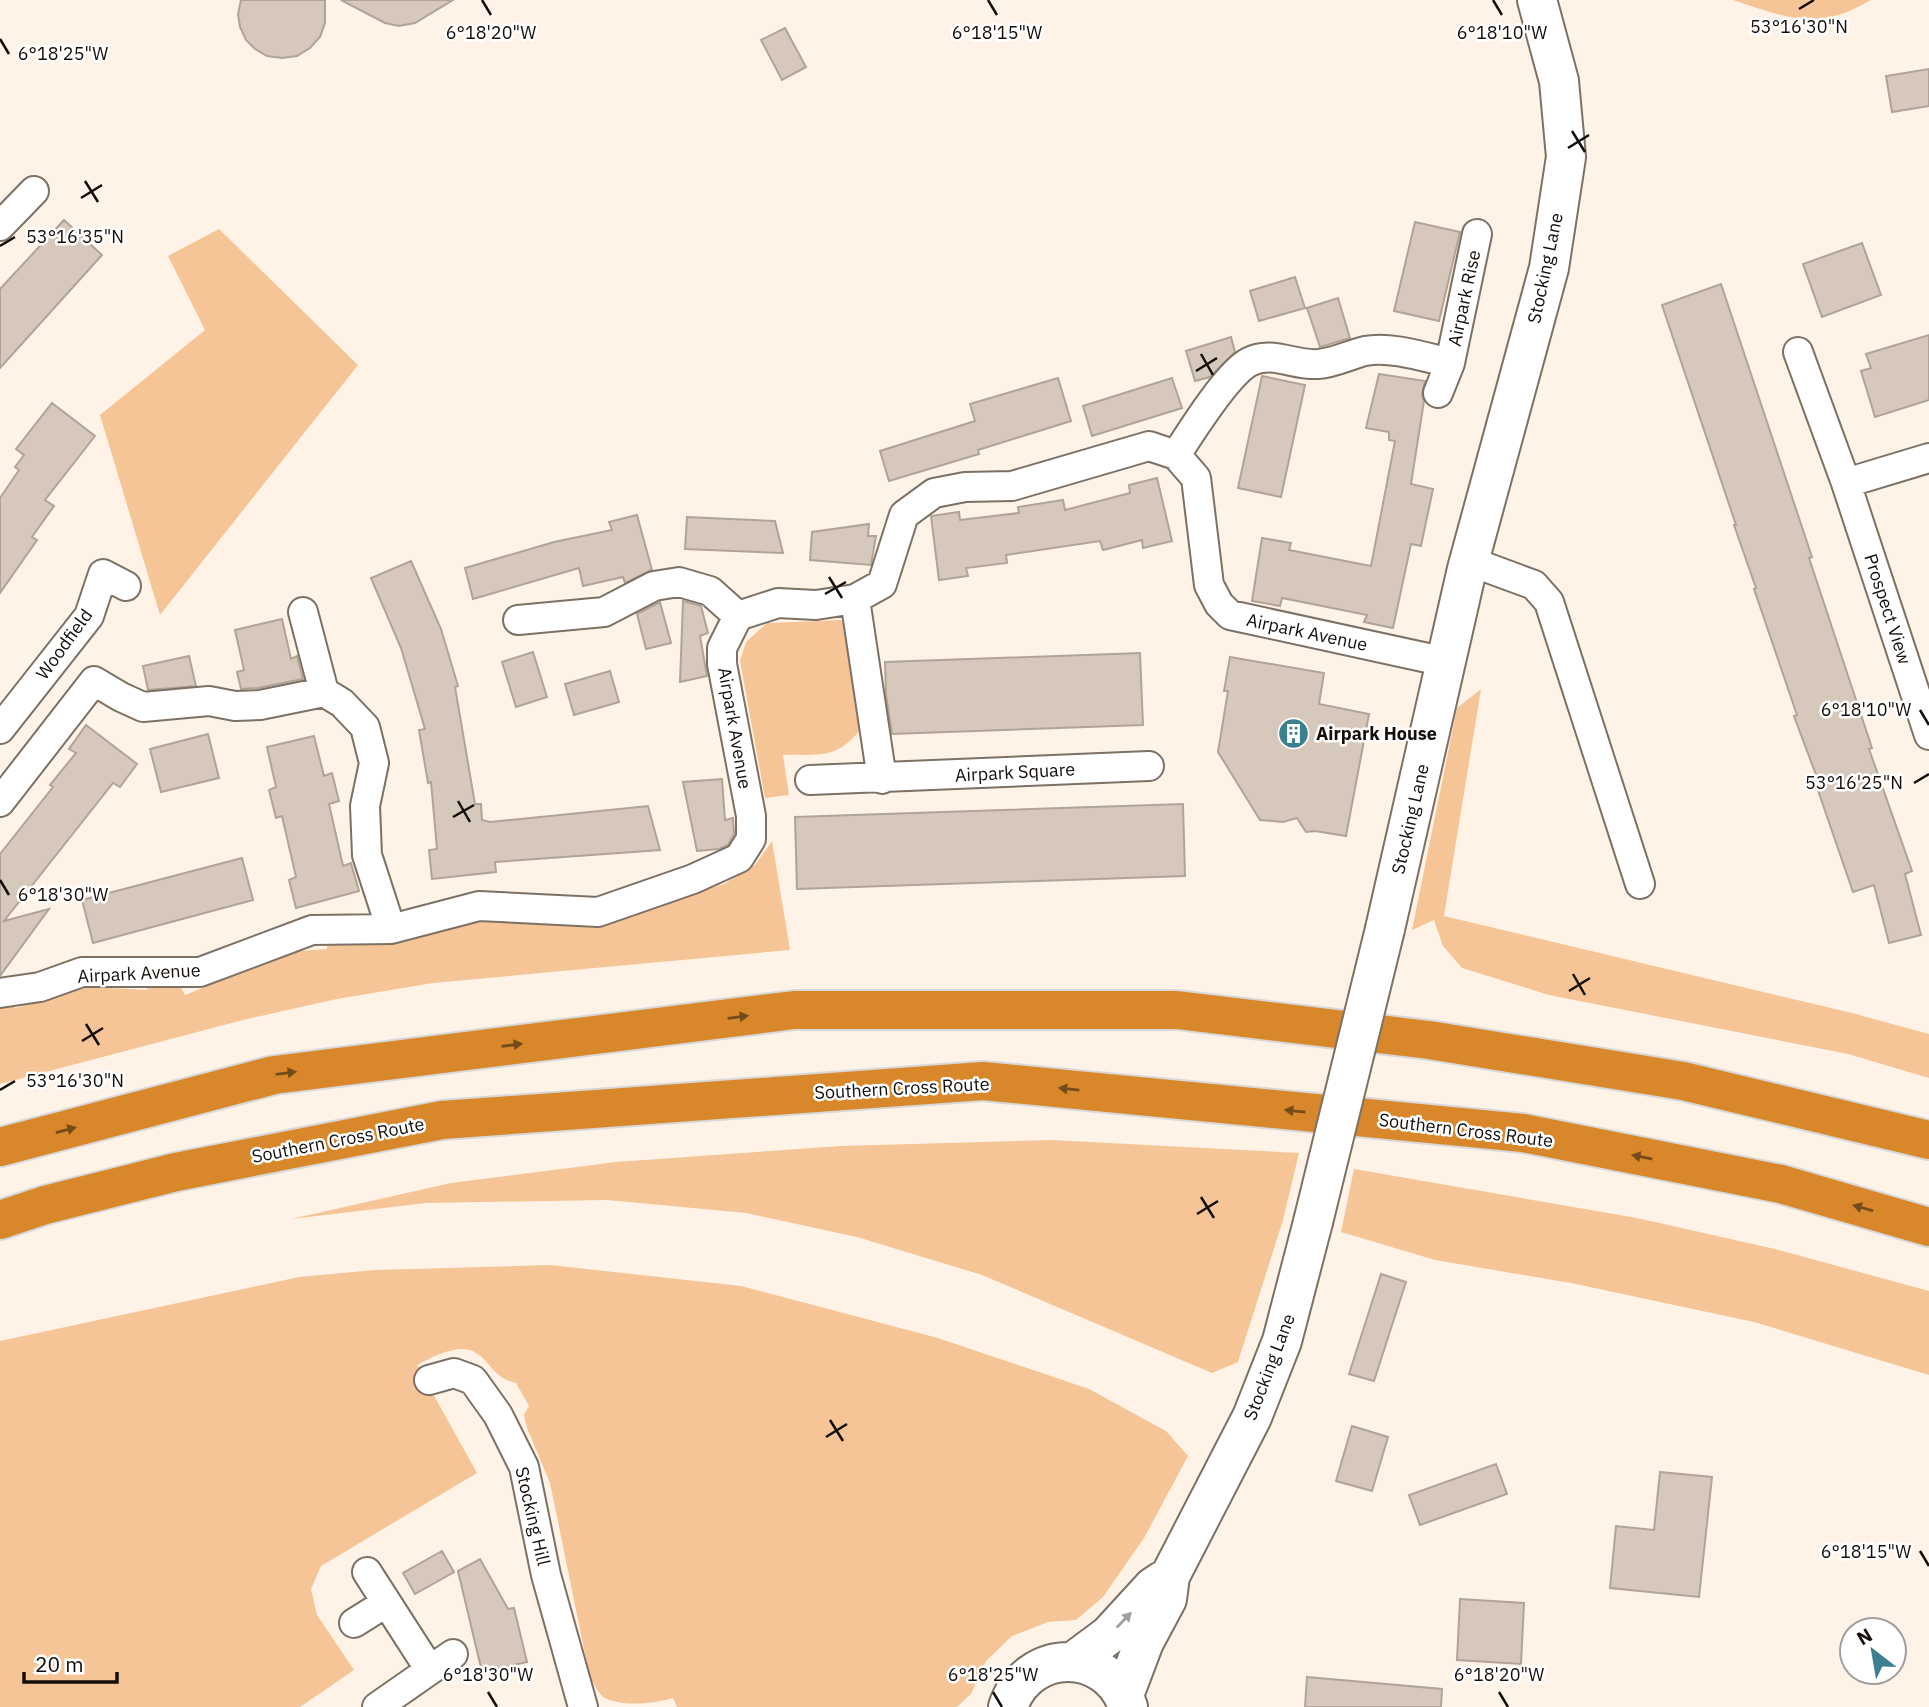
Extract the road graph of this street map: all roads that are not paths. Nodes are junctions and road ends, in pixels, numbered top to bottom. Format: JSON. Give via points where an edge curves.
{"nodes":[{"id":1,"x":1537,"y":0,"type":"edge"},
{"id":2,"x":34,"y":191,"type":"dead end"},
{"id":3,"x":0,"y":226,"type":"edge"},
{"id":4,"x":1478,"y":234,"type":"dead end"},
{"id":5,"x":1798,"y":352,"type":"dead end"},
{"id":6,"x":1450,"y":363,"type":"junction"},
{"id":7,"x":1438,"y":393,"type":"dead end"},
{"id":8,"x":1175,"y":455,"type":"junction"},
{"id":9,"x":1929,"y":458,"type":"edge"},
{"id":10,"x":1846,"y":483,"type":"junction"},
{"id":11,"x":1469,"y":561,"type":"junction"},
{"id":12,"x":126,"y":586,"type":"dead end"},
{"id":13,"x":855,"y":599,"type":"junction"},
{"id":14,"x":303,"y":612,"type":"dead end"},
{"id":15,"x":738,"y":616,"type":"junction"},
{"id":16,"x":518,"y":620,"type":"dead end"},
{"id":17,"x":1446,"y":662,"type":"junction"},
{"id":18,"x":324,"y":692,"type":"junction"},
{"id":19,"x":0,"y":729,"type":"edge"},
{"id":20,"x":1929,"y":735,"type":"edge"},
{"id":21,"x":1149,"y":766,"type":"dead end"},
{"id":22,"x":882,"y":779,"type":"junction"},
{"id":23,"x":810,"y":780,"type":"dead end"},
{"id":24,"x":0,"y":802,"type":"edge"},
{"id":25,"x":1640,"y":884,"type":"dead end"},
{"id":26,"x":391,"y":929,"type":"junction"},
{"id":27,"x":0,"y":993,"type":"edge"},
{"id":28,"x":1929,"y":1140,"type":"edge"},
{"id":29,"x":0,"y":1147,"type":"edge"},
{"id":30,"x":0,"y":1220,"type":"edge"},
{"id":31,"x":1929,"y":1227,"type":"edge"},
{"id":32,"x":429,"y":1380,"type":"dead end"},
{"id":33,"x":367,"y":1572,"type":"dead end"},
{"id":34,"x":1170,"y":1576,"type":"junction"},
{"id":35,"x":386,"y":1603,"type":"junction"},
{"id":36,"x":354,"y":1623,"type":"dead end"},
{"id":37,"x":453,"y":1654,"type":"dead end"},
{"id":38,"x":1074,"y":1661,"type":"junction"},
{"id":39,"x":430,"y":1670,"type":"junction"},
{"id":40,"x":1126,"y":1701,"type":"edge"},
{"id":41,"x":377,"y":1707,"type":"edge"},
{"id":42,"x":583,"y":1707,"type":"edge"},
{"id":43,"x":1008,"y":1707,"type":"edge"}],
"edges":[{"from":1,"to":11,"type":"main road","name":"Stocking Lane","via":[[1559,81],[1566,157],[1549,268]]},
{"from":2,"to":3,"type":"street"},
{"from":4,"to":6,"type":"street","name":"Airpark Rise"},
{"from":5,"to":10,"type":"street","name":"Prospect View"},
{"from":6,"to":7,"type":"street","name":"Airpark Rise"},
{"from":6,"to":8,"type":"street","name":"Airpark Rise","via":[[1366,351],[1316,365],[1270,356],[1249,363],[1213,401]]},
{"from":8,"to":13,"type":"street","via":[[1149,446],[1012,486],[965,486],[934,493],[904,515],[882,584]]},
{"from":8,"to":17,"type":"street","name":"Airpark Avenue","via":[[1196,478],[1209,585],[1230,615]]},
{"from":9,"to":10,"type":"street"},
{"from":10,"to":20,"type":"street","name":"Prospect View"},
{"from":11,"to":17,"type":"main road","name":"Stocking Lane"},
{"from":11,"to":25,"type":"street","via":[[1534,585],[1549,603]]},
{"from":12,"to":19,"type":"street","name":"Woodfield","via":[[103,574],[89,616]]},
{"from":13,"to":15,"type":"street","via":[[816,605],[778,603]]},
{"from":13,"to":22,"type":"street"},
{"from":14,"to":18,"type":"street"},
{"from":15,"to":16,"type":"street","via":[[710,591],[679,582],[654,586],[604,612]]},
{"from":15,"to":26,"type":"street","name":"Airpark Avenue","via":[[722,648],[722,664],[751,817],[751,839],[739,858],[598,912],[479,906]]},
{"from":17,"to":34,"type":"main road","name":"Stocking Lane","bridge":true,"via":[[1282,1341],[1252,1417]]},
{"from":18,"to":24,"type":"street","via":[[260,705],[209,701],[143,707],[94,681]]},
{"from":18,"to":26,"type":"street","via":[[365,727],[373,763],[365,806],[367,855]]},
{"from":21,"to":22,"type":"street","name":"Airpark Square"},
{"from":22,"to":23,"type":"street","name":"Airpark Square"},
{"from":26,"to":27,"type":"street","name":"Airpark Avenue","via":[[312,930],[200,972],[82,972],[40,987]]},
{"from":29,"to":28,"type":"highway","one_way":true,"via":[[274,1074],[794,1010],[1177,1010],[1429,1040],[1683,1081]]},
{"from":31,"to":30,"type":"highway","name":"Southern Cross Route","one_way":true,"via":[[1781,1184],[1523,1133],[983,1081],[442,1121],[176,1172]]},
{"from":32,"to":42,"type":"street","name":"Stocking Hill","via":[[454,1373],[474,1380],[504,1402]]},
{"from":33,"to":35,"type":"street"},
{"from":38,"to":34,"type":"main road","name":"Stocking Lane","one_way":true,"via":[[1109,1636],[1153,1587]]},
{"from":34,"to":40,"type":"main road","name":"Stocking Lane","via":[[1167,1599],[1144,1642]]},
{"from":35,"to":36,"type":"street"},
{"from":35,"to":39,"type":"street"},
{"from":37,"to":39,"type":"street"},
{"from":38,"to":40,"type":"main road","name":"Stocking Lane","via":[[1112,1678]]},
{"from":38,"to":43,"type":"main road","name":"Stocking Lane","via":[[1053,1663],[1034,1672],[1018,1686]]},
{"from":39,"to":41,"type":"street"}]}
